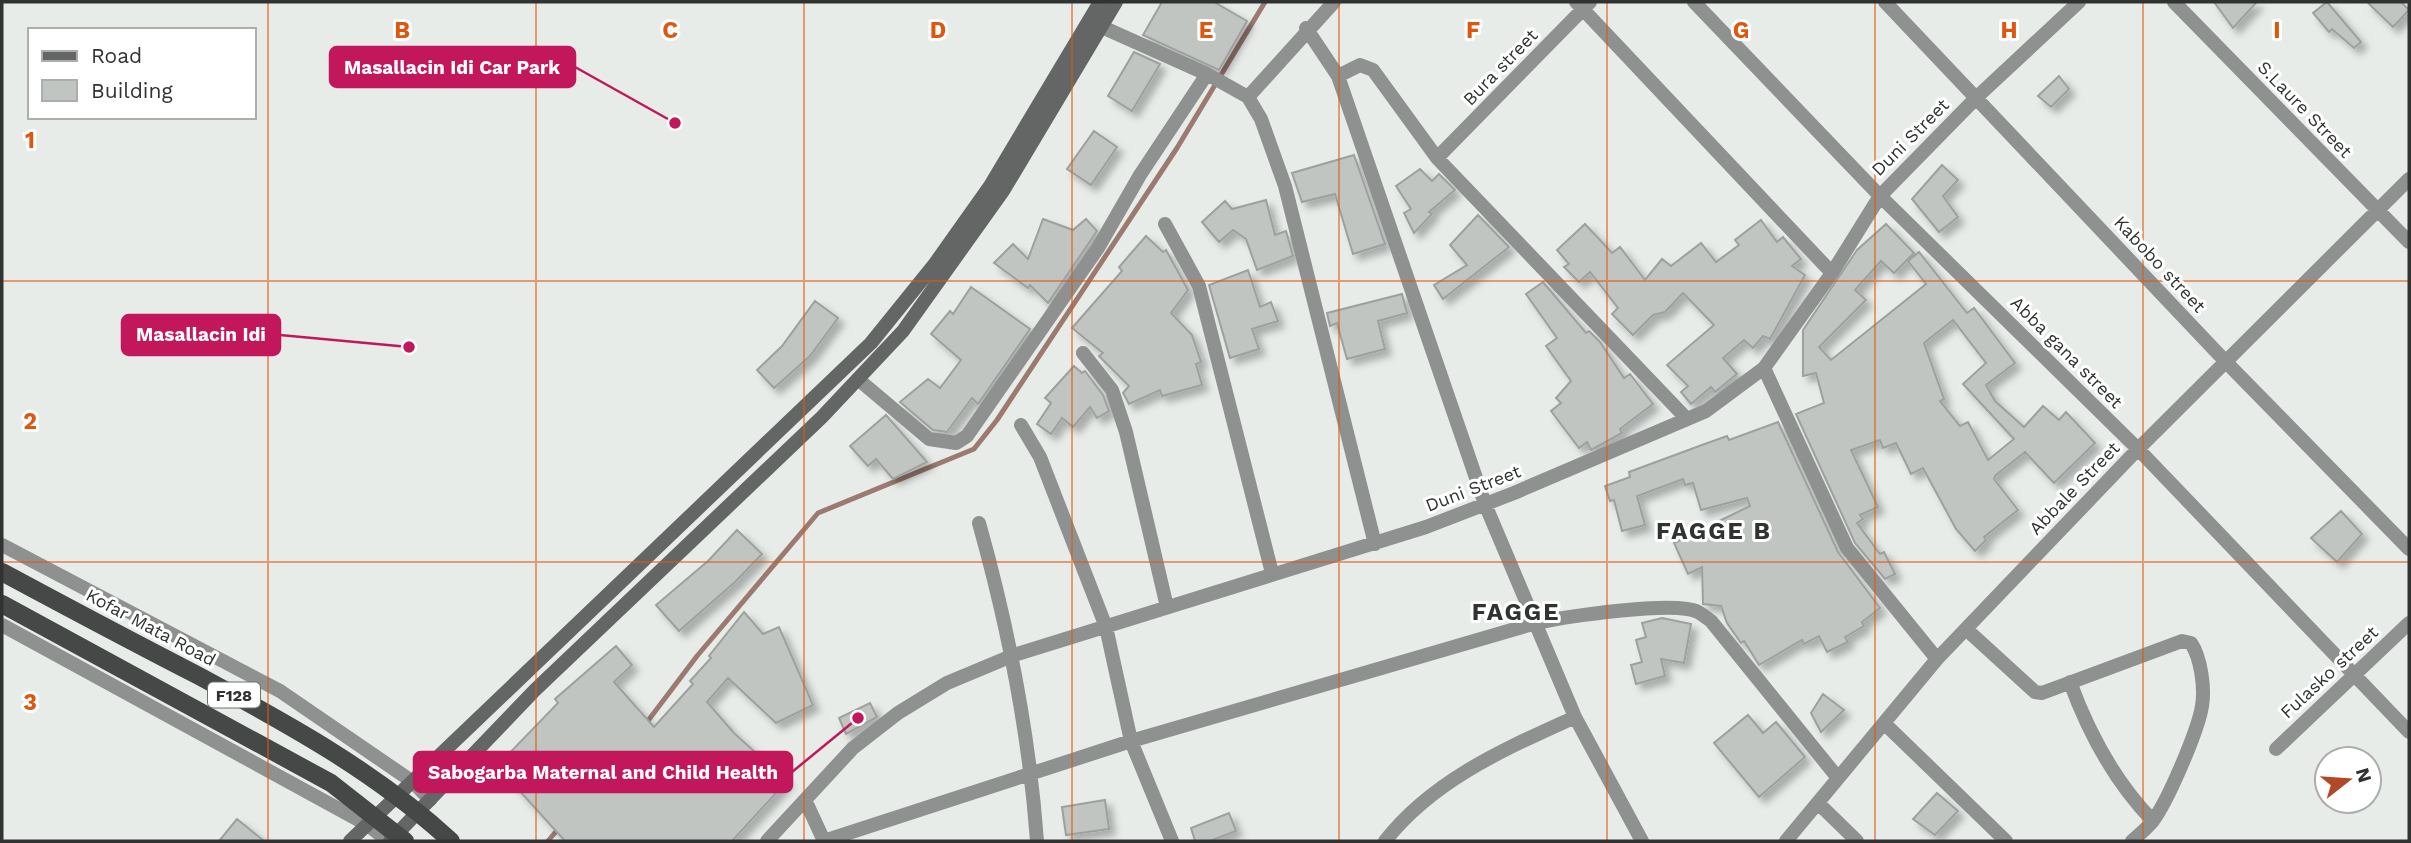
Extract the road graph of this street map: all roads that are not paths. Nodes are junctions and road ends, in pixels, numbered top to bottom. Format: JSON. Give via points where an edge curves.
{"nodes":[{"id":1,"x":1100,"y":2,"type":"edge"},
{"id":2,"x":1116,"y":2,"type":"edge"},
{"id":3,"x":1334,"y":2,"type":"edge"},
{"id":4,"x":1694,"y":2,"type":"edge"},
{"id":5,"x":1885,"y":2,"type":"edge"},
{"id":6,"x":2079,"y":2,"type":"edge"},
{"id":7,"x":2174,"y":2,"type":"edge"},
{"id":8,"x":1583,"y":4,"type":"edge"},
{"id":9,"x":1102,"y":27,"type":"junction"},
{"id":10,"x":1307,"y":29,"type":"junction"},
{"id":11,"x":1207,"y":74,"type":"junction"},
{"id":12,"x":1338,"y":76,"type":"junction"},
{"id":13,"x":1978,"y":96,"type":"junction"},
{"id":14,"x":1248,"y":97,"type":"junction"},
{"id":15,"x":1437,"y":158,"type":"junction"},
{"id":16,"x":2409,"y":179,"type":"edge"},
{"id":17,"x":1880,"y":195,"type":"junction"},
{"id":18,"x":2376,"y":211,"type":"junction"},
{"id":19,"x":1166,"y":224,"type":"dead end"},
{"id":20,"x":2409,"y":242,"type":"edge"},
{"id":21,"x":1832,"y":273,"type":"junction"},
{"id":22,"x":1083,"y":353,"type":"dead end"},
{"id":23,"x":2226,"y":362,"type":"junction"},
{"id":24,"x":1764,"y":368,"type":"junction"},
{"id":25,"x":859,"y":380,"type":"junction"},
{"id":26,"x":1687,"y":419,"type":"junction"},
{"id":27,"x":1021,"y":425,"type":"dead end"},
{"id":28,"x":2138,"y":449,"type":"junction"},
{"id":29,"x":1485,"y":504,"type":"junction"},
{"id":30,"x":979,"y":523,"type":"dead end"},
{"id":31,"x":1375,"y":544,"type":"junction"},
{"id":32,"x":2,"y":545,"type":"edge"},
{"id":33,"x":2409,"y":549,"type":"edge"},
{"id":34,"x":2,"y":572,"type":"edge"},
{"id":35,"x":1272,"y":573,"type":"junction"},
{"id":36,"x":2,"y":604,"type":"edge"},
{"id":37,"x":1167,"y":607,"type":"junction"},
{"id":38,"x":1536,"y":623,"type":"junction"},
{"id":39,"x":2409,"y":624,"type":"edge"},
{"id":40,"x":2,"y":625,"type":"edge"},
{"id":41,"x":1106,"y":627,"type":"junction"},
{"id":42,"x":1966,"y":629,"type":"junction"},
{"id":43,"x":1014,"y":655,"type":"junction"},
{"id":44,"x":1937,"y":659,"type":"junction"},
{"id":45,"x":2355,"y":673,"type":"junction"},
{"id":46,"x":2070,"y":682,"type":"junction"},
{"id":47,"x":1574,"y":717,"type":"junction"},
{"id":48,"x":1885,"y":724,"type":"junction"},
{"id":49,"x":2409,"y":732,"type":"edge"},
{"id":50,"x":1131,"y":741,"type":"junction"},
{"id":51,"x":2276,"y":749,"type":"dead end"},
{"id":52,"x":1032,"y":771,"type":"junction"},
{"id":53,"x":1838,"y":778,"type":"junction"},
{"id":54,"x":413,"y":782,"type":"junction"},
{"id":55,"x":430,"y":800,"type":"junction"},
{"id":56,"x":806,"y":802,"type":"junction"},
{"id":57,"x":1818,"y":803,"type":"junction"},
{"id":58,"x":2152,"y":821,"type":"junction"},
{"id":59,"x":368,"y":825,"type":"junction"},
{"id":60,"x":350,"y":841,"type":"edge"},
{"id":61,"x":389,"y":841,"type":"edge"},
{"id":62,"x":405,"y":841,"type":"edge"},
{"id":63,"x":451,"y":841,"type":"edge"},
{"id":64,"x":767,"y":841,"type":"edge"},
{"id":65,"x":824,"y":841,"type":"edge"},
{"id":66,"x":1037,"y":841,"type":"edge"},
{"id":67,"x":1171,"y":841,"type":"edge"},
{"id":68,"x":1385,"y":841,"type":"edge"},
{"id":69,"x":1642,"y":841,"type":"edge"},
{"id":70,"x":1786,"y":841,"type":"edge"},
{"id":71,"x":1857,"y":841,"type":"edge"},
{"id":72,"x":2006,"y":841,"type":"edge"},
{"id":73,"x":2132,"y":841,"type":"edge"}],
"edges":[{"from":1,"to":54,"type":"main road","via":[[990,186],[871,343]]},
{"from":2,"to":9,"type":"main road"},
{"from":3,"to":10,"type":"street"},
{"from":4,"to":17,"type":"street","name":"Abba gana street"},
{"from":5,"to":13,"type":"street","name":"Kabobo street"},
{"from":6,"to":13,"type":"street","name":"Duni Street"},
{"from":7,"to":18,"type":"street","name":"S.Laure Street"},
{"from":8,"to":15,"type":"street","name":"Bura street"},
{"from":8,"to":21,"type":"street"},
{"from":9,"to":11,"type":"street"},
{"from":9,"to":25,"type":"main road","via":[[968,243],[903,331]]},
{"from":10,"to":12,"type":"street"},
{"from":10,"to":14,"type":"street"},
{"from":11,"to":14,"type":"street"},
{"from":11,"to":25,"type":"street","via":[[1098,248],[967,436],[956,443],[929,439]]},
{"from":12,"to":15,"type":"street","via":[[1360,65],[1373,70]]},
{"from":12,"to":29,"type":"street"},
{"from":13,"to":17,"type":"street","name":"Duni Street"},
{"from":13,"to":23,"type":"street","name":"Kabobo street"},
{"from":14,"to":31,"type":"street","via":[[1261,119],[1285,186]]},
{"from":15,"to":26,"type":"street"},
{"from":16,"to":18,"type":"street","name":"Abbale Street"},
{"from":17,"to":21,"type":"street","name":"Duni Street"},
{"from":17,"to":28,"type":"street","name":"Abba gana street"},
{"from":18,"to":20,"type":"street","name":"S.Laure Street"},
{"from":18,"to":23,"type":"street","name":"Abbale Street"},
{"from":19,"to":35,"type":"street","via":[[1199,286]]},
{"from":21,"to":24,"type":"street","name":"Duni Street"},
{"from":22,"to":37,"type":"street","via":[[1112,390],[1126,432]]},
{"from":23,"to":28,"type":"street","name":"Abbale Street"},
{"from":23,"to":33,"type":"street","name":"Kabobo street"},
{"from":24,"to":26,"type":"street","name":"Duni Street","via":[[1706,411]]},
{"from":24,"to":44,"type":"street","via":[[1847,548]]},
{"from":25,"to":55,"type":"main road","via":[[564,662]]},
{"from":26,"to":29,"type":"street","name":"Duni Street"},
{"from":27,"to":41,"type":"street","via":[[1041,457]]},
{"from":28,"to":42,"type":"street","name":"Abbale Street"},
{"from":28,"to":45,"type":"street","name":"Abba gana street"},
{"from":29,"to":31,"type":"street","name":"Duni Street"},
{"from":29,"to":38,"type":"street"},
{"from":30,"to":43,"type":"street"},
{"from":31,"to":35,"type":"street","name":"Duni Street"},
{"from":32,"to":54,"type":"street","via":[[280,691]]},
{"from":34,"to":63,"type":"main road","name":"Kofar Mata Road","number":"F128","bridge":true,"via":[[343,757]]},
{"from":35,"to":37,"type":"street","name":"Duni Street"},
{"from":36,"to":62,"type":"main road","number":"F128","bridge":true,"via":[[331,783]]},
{"from":37,"to":41,"type":"street","name":"Duni Street"},
{"from":38,"to":47,"type":"street"},
{"from":38,"to":50,"type":"street"},
{"from":38,"to":53,"type":"street","via":[[1576,615],[1677,608],[1696,611],[1711,621]]},
{"from":39,"to":45,"type":"street","name":"Fulasko street"},
{"from":40,"to":59,"type":"street"},
{"from":41,"to":43,"type":"street","name":"Duni Street"},
{"from":41,"to":50,"type":"street"},
{"from":42,"to":44,"type":"street","name":"Abbale Street"},
{"from":42,"to":46,"type":"street","via":[[2029,690],[2042,693]]},
{"from":43,"to":52,"type":"street"},
{"from":43,"to":56,"type":"street","name":"Duni Street","via":[[947,683],[898,713],[853,748]]},
{"from":44,"to":48,"type":"street","name":"Abbale Street"},
{"from":45,"to":49,"type":"street","name":"Abba gana street"},
{"from":45,"to":51,"type":"street","name":"Fulasko street"},
{"from":46,"to":58,"type":"street","via":[[2110,769]]},
{"from":46,"to":58,"type":"street","via":[[2182,641],[2195,649],[2202,709]]},
{"from":47,"to":68,"type":"street","via":[[1439,787]]},
{"from":47,"to":69,"type":"street"},
{"from":48,"to":53,"type":"street","name":"Abbale Street"},
{"from":48,"to":72,"type":"street"},
{"from":50,"to":52,"type":"street"},
{"from":50,"to":67,"type":"street"},
{"from":52,"to":65,"type":"street"},
{"from":52,"to":66,"type":"street"},
{"from":53,"to":57,"type":"street","name":"Abbale Street"},
{"from":54,"to":55,"type":"street"},
{"from":54,"to":59,"type":"main road"},
{"from":55,"to":61,"type":"main road"},
{"from":56,"to":64,"type":"street","name":"Duni Street"},
{"from":56,"to":65,"type":"street"},
{"from":57,"to":70,"type":"street","name":"Abbale Street"},
{"from":57,"to":71,"type":"street"},
{"from":58,"to":73,"type":"street"},
{"from":59,"to":60,"type":"main road"},
{"from":59,"to":61,"type":"street"}]}
